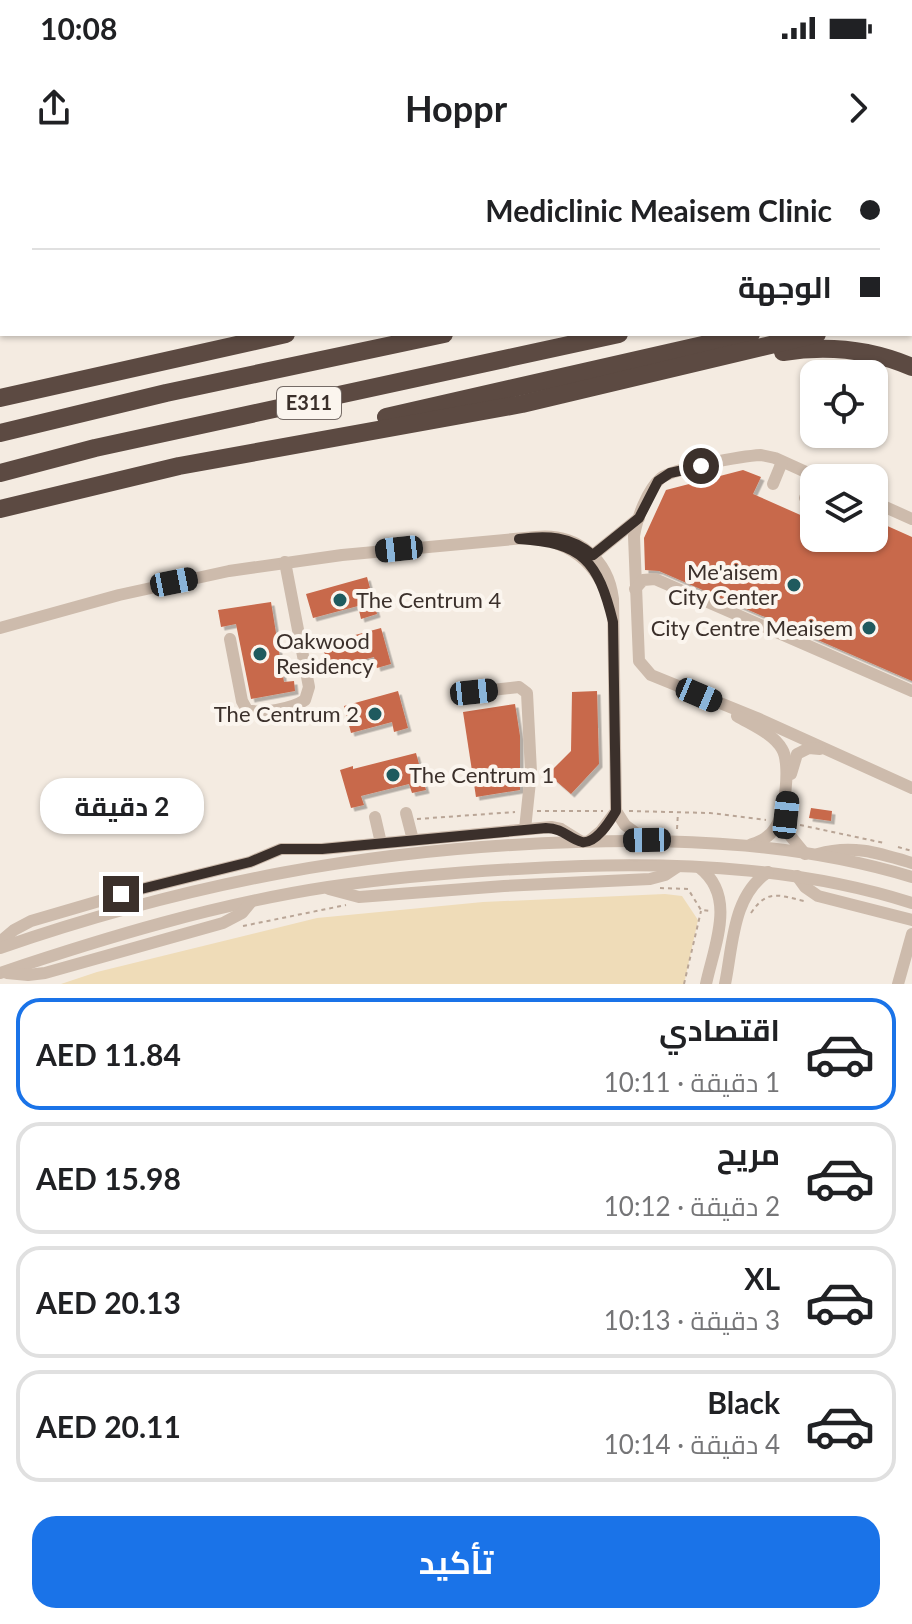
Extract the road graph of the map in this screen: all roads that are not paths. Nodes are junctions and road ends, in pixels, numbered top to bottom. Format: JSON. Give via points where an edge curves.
{"nodes":[{"id":1,"x":277,"y":336,"type":"edge"},
{"id":2,"x":435,"y":336,"type":"edge"},
{"id":3,"x":610,"y":336,"type":"edge"},
{"id":4,"x":742,"y":336,"type":"edge"},
{"id":5,"x":808,"y":336,"type":"edge"},
{"id":6,"x":708,"y":359,"type":"junction"},
{"id":7,"x":912,"y":367,"type":"edge"},
{"id":8,"x":0,"y":398,"type":"edge"},
{"id":9,"x":0,"y":433,"type":"edge"},
{"id":10,"x":264,"y":452,"type":"junction"},
{"id":11,"x":782,"y":462,"type":"junction"},
{"id":12,"x":800,"y":470,"type":"edge"},
{"id":13,"x":0,"y":473,"type":"edge"},
{"id":14,"x":773,"y":484,"type":"dead end"},
{"id":15,"x":888,"y":508,"type":"edge"},
{"id":16,"x":0,"y":509,"type":"edge"},
{"id":17,"x":639,"y":518,"type":"junction"},
{"id":18,"x":912,"y":519,"type":"edge"},
{"id":19,"x":634,"y":536,"type":"junction"},
{"id":20,"x":519,"y":539,"type":"junction"},
{"id":21,"x":596,"y":558,"type":"junction"},
{"id":22,"x":285,"y":562,"type":"junction"},
{"id":23,"x":635,"y":589,"type":"junction"},
{"id":24,"x":613,"y":622,"type":"junction"},
{"id":25,"x":0,"y":628,"type":"edge"},
{"id":26,"x":230,"y":639,"type":"dead end"},
{"id":27,"x":912,"y":691,"type":"edge"},
{"id":28,"x":474,"y":692,"type":"dead end"},
{"id":29,"x":714,"y":701,"type":"junction"},
{"id":30,"x":831,"y":751,"type":"junction"},
{"id":31,"x":912,"y":788,"type":"edge"},
{"id":32,"x":616,"y":811,"type":"junction"},
{"id":33,"x":407,"y":816,"type":"road end"},
{"id":34,"x":375,"y":817,"type":"dead end"},
{"id":35,"x":783,"y":822,"type":"junction"},
{"id":36,"x":525,"y":829,"type":"junction"},
{"id":37,"x":413,"y":840,"type":"junction"},
{"id":38,"x":647,"y":840,"type":"junction"},
{"id":39,"x":585,"y":841,"type":"junction"},
{"id":40,"x":381,"y":843,"type":"junction"},
{"id":41,"x":748,"y":845,"type":"junction"},
{"id":42,"x":810,"y":854,"type":"junction"},
{"id":43,"x":912,"y":863,"type":"edge"},
{"id":44,"x":700,"y":868,"type":"junction"},
{"id":45,"x":768,"y":872,"type":"junction"},
{"id":46,"x":797,"y":876,"type":"junction"},
{"id":47,"x":912,"y":877,"type":"edge"},
{"id":48,"x":912,"y":903,"type":"edge"},
{"id":49,"x":912,"y":920,"type":"edge"},
{"id":50,"x":912,"y":934,"type":"edge"},
{"id":51,"x":0,"y":945,"type":"edge"},
{"id":52,"x":909,"y":954,"type":"edge"},
{"id":53,"x":2,"y":972,"type":"edge"},
{"id":54,"x":903,"y":983,"type":"edge"},
{"id":55,"x":706,"y":984,"type":"edge"},
{"id":56,"x":725,"y":984,"type":"edge"}],
"edges":[{"from":1,"to":8,"type":"highway"},
{"from":2,"to":9,"type":"highway","number":"E311"},
{"from":3,"to":13,"type":"highway","number":"E311"},
{"from":4,"to":10,"type":"highway","via":[[371,421]]},
{"from":5,"to":6,"type":"highway"},
{"from":6,"to":7,"type":"highway","via":[[833,348]]},
{"from":6,"to":10,"type":"highway","via":[[530,402]]},
{"from":10,"to":16,"type":"highway","via":[[179,466]]},
{"from":11,"to":12,"type":"street"},
{"from":11,"to":14,"type":"street"},
{"from":11,"to":17,"type":"street","via":[[754,456],[670,473],[654,487]]},
{"from":15,"to":18,"type":"street"},
{"from":17,"to":19,"type":"street"},
{"from":17,"to":21,"type":"street"},
{"from":19,"to":21,"type":"street","via":[[627,535]]},
{"from":19,"to":23,"type":"street"},
{"from":20,"to":21,"type":"street","via":[[559,537]]},
{"from":20,"to":22,"type":"street"},
{"from":20,"to":24,"type":"street","via":[[557,544],[582,557],[600,578]]},
{"from":21,"to":24,"type":"street","via":[[610,583]]},
{"from":22,"to":25,"type":"street","via":[[119,595]]},
{"from":22,"to":26,"type":"street","via":[[309,687],[305,700],[247,710]]},
{"from":23,"to":27,"type":"street","via":[[643,580],[655,579]]},
{"from":23,"to":29,"type":"street","via":[[641,667]]},
{"from":24,"to":32,"type":"street"},
{"from":28,"to":36,"type":"street","via":[[519,687],[527,693],[531,772]]},
{"from":29,"to":30,"type":"street"},
{"from":29,"to":35,"type":"street","via":[[784,751]]},
{"from":30,"to":31,"type":"street"},
{"from":30,"to":35,"type":"street","via":[[803,749],[794,759]]},
{"from":32,"to":38,"type":"street"},
{"from":32,"to":39,"type":"street"},
{"from":33,"to":37,"type":"street"},
{"from":34,"to":40,"type":"street"},
{"from":35,"to":41,"type":"street"},
{"from":35,"to":42,"type":"street","via":[[790,838]]},
{"from":36,"to":37,"type":"street"},
{"from":36,"to":39,"type":"street","via":[[556,828]]},
{"from":37,"to":40,"type":"street"},
{"from":38,"to":39,"type":"street"},
{"from":38,"to":41,"type":"street"},
{"from":39,"to":51,"type":"street","via":[[413,852],[283,871],[137,905]]},
{"from":40,"to":51,"type":"street","via":[[281,849],[31,921]]},
{"from":41,"to":42,"type":"street"},
{"from":42,"to":43,"type":"street","via":[[849,848]]},
{"from":42,"to":47,"type":"street"},
{"from":44,"to":45,"type":"street"},
{"from":44,"to":53,"type":"street","via":[[642,864],[486,870],[326,888],[168,921]]},
{"from":44,"to":55,"type":"street","via":[[714,882],[721,902]]},
{"from":45,"to":46,"type":"street"},
{"from":45,"to":56,"type":"street","via":[[745,895]]},
{"from":46,"to":48,"type":"street"},
{"from":46,"to":49,"type":"street","via":[[818,896]]},
{"from":50,"to":52,"type":"street"},
{"from":52,"to":54,"type":"street"}]}
